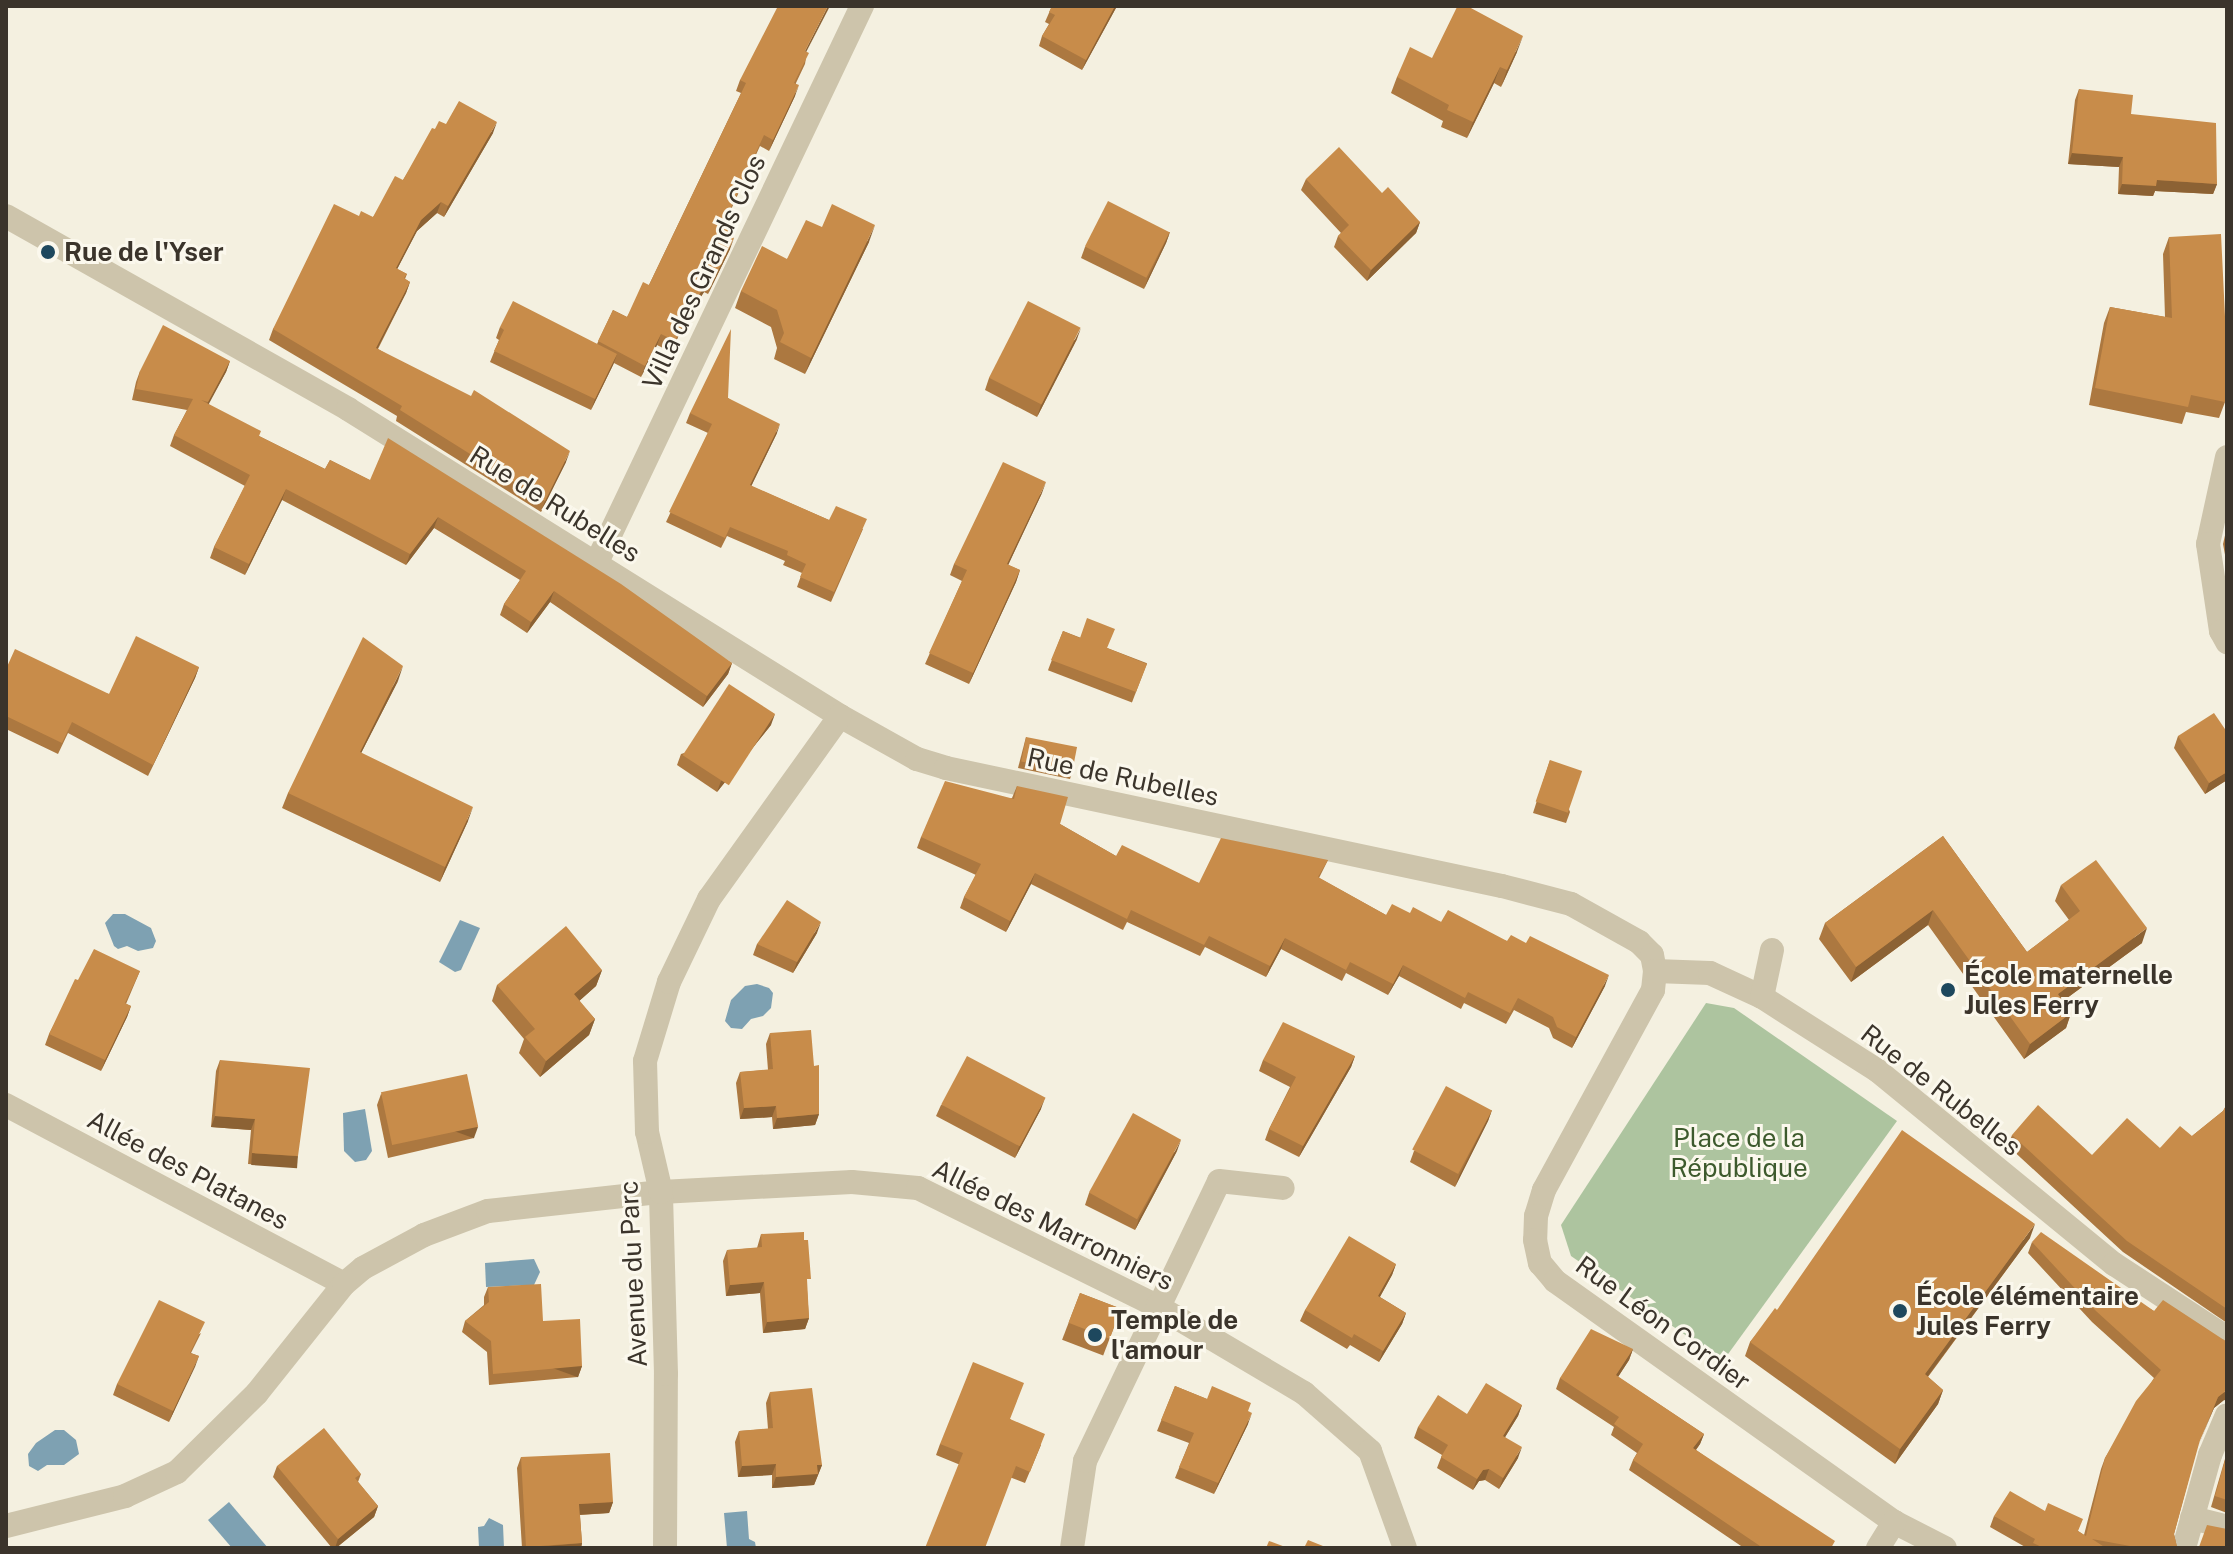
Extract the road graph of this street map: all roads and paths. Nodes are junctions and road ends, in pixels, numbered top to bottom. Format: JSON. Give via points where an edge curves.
{"nodes":[{"id":1,"x":862,"y":6,"type":"edge"},
{"id":2,"x":6,"y":216,"type":"edge"},
{"id":3,"x":2227,"y":457,"type":"edge"},
{"id":4,"x":597,"y":562,"type":"junction"},
{"id":5,"x":2227,"y":642,"type":"edge"},
{"id":6,"x":840,"y":716,"type":"junction"},
{"id":7,"x":1772,"y":950,"type":"dead end"},
{"id":8,"x":1655,"y":971,"type":"junction"},
{"id":9,"x":1762,"y":997,"type":"junction"},
{"id":10,"x":6,"y":1105,"type":"edge"},
{"id":11,"x":1283,"y":1188,"type":"dead end"},
{"id":12,"x":661,"y":1192,"type":"junction"},
{"id":13,"x":344,"y":1284,"type":"junction"},
{"id":14,"x":1157,"y":1306,"type":"junction"},
{"id":15,"x":2227,"y":1338,"type":"edge"},
{"id":16,"x":2227,"y":1415,"type":"edge"},
{"id":17,"x":2192,"y":1518,"type":"junction"},
{"id":18,"x":1894,"y":1522,"type":"junction"},
{"id":19,"x":6,"y":1526,"type":"edge"},
{"id":20,"x":2227,"y":1527,"type":"edge"},
{"id":21,"x":665,"y":1548,"type":"edge"},
{"id":22,"x":1072,"y":1548,"type":"edge"},
{"id":23,"x":1405,"y":1548,"type":"edge"},
{"id":24,"x":1878,"y":1548,"type":"edge"},
{"id":25,"x":1945,"y":1548,"type":"edge"},
{"id":26,"x":2184,"y":1548,"type":"edge"}],
"edges":[{"from":1,"to":4,"type":"street","name":"Villa des Grands Clos"},
{"from":2,"to":4,"type":"street","name":"Rue de Rubelles","via":[[348,409]]},
{"from":3,"to":5,"type":"street","via":[[2208,544]]},
{"from":4,"to":6,"type":"street","name":"Rue de Rubelles"},
{"from":6,"to":8,"type":"street","name":"Rue de Rubelles","via":[[917,759],[946,768],[1571,904],[1639,942],[1652,955]]},
{"from":6,"to":12,"type":"street","name":"Avenue du Parc","via":[[709,899],[669,982],[645,1061],[647,1132]]},
{"from":7,"to":9,"type":"street"},
{"from":8,"to":9,"type":"street","name":"Rue de Rubelles","via":[[1710,973]]},
{"from":8,"to":18,"type":"street","name":"Rue Léon Cordier","via":[[1645,1009],[1544,1190],[1536,1216],[1540,1263],[1555,1281]]},
{"from":9,"to":15,"type":"street","name":"Rue de Rubelles","via":[[1878,1071],[2114,1264]]},
{"from":10,"to":13,"type":"street","name":"Allée des Platanes"},
{"from":11,"to":14,"type":"street","via":[[1219,1181]]},
{"from":12,"to":13,"type":"street","name":"Allée des Marronniers","via":[[488,1211],[424,1235]]},
{"from":12,"to":14,"type":"street","name":"Allée des Marronniers","via":[[852,1182],[918,1188]]},
{"from":12,"to":21,"type":"street","name":"Avenue du Parc"},
{"from":13,"to":19,"type":"street","name":"Allée des Marronniers","via":[[257,1393],[177,1472],[125,1496]]},
{"from":14,"to":22,"type":"street","via":[[1085,1461]]},
{"from":14,"to":23,"type":"street","name":"Allée des Marronniers","via":[[1304,1393],[1370,1451]]},
{"from":16,"to":17,"type":"street"},
{"from":17,"to":20,"type":"street"},
{"from":17,"to":26,"type":"street"},
{"from":18,"to":24,"type":"street"},
{"from":18,"to":25,"type":"street","name":"Rue Léon Cordier"}]}
